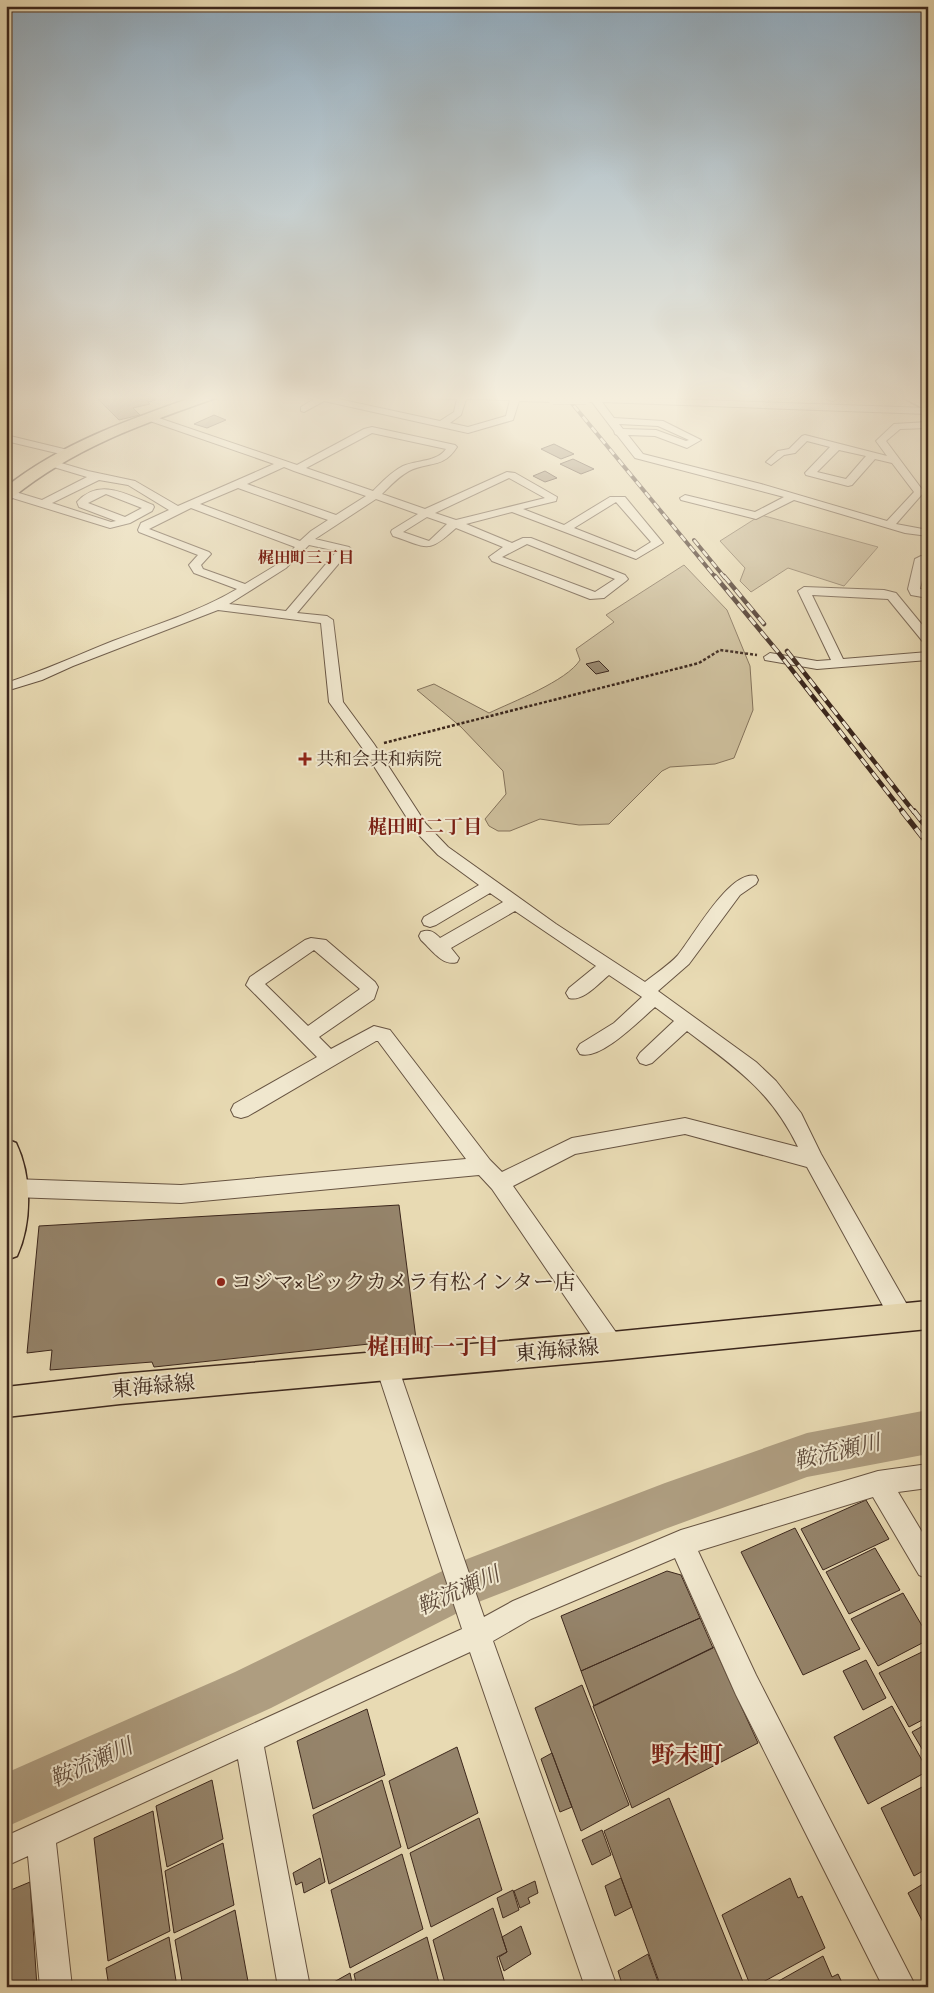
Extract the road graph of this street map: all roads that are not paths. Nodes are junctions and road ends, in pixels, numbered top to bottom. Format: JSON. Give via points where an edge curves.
{"nodes":[{"id":1,"x":74,"y":488,"type":"edge"},
{"id":2,"x":139,"y":488,"type":"edge"},
{"id":3,"x":228,"y":488,"type":"edge"},
{"id":4,"x":248,"y":488,"type":"edge"},
{"id":5,"x":354,"y":488,"type":"edge"},
{"id":6,"x":382,"y":488,"type":"edge"},
{"id":7,"x":479,"y":488,"type":"edge"},
{"id":8,"x":537,"y":488,"type":"edge"},
{"id":9,"x":759,"y":488,"type":"edge"},
{"id":10,"x":916,"y":488,"type":"edge"},
{"id":11,"x":7,"y":494,"type":"edge"},
{"id":12,"x":375,"y":495,"type":"junction"},
{"id":13,"x":793,"y":497,"type":"junction"},
{"id":14,"x":685,"y":498,"type":"dead end"},
{"id":15,"x":43,"y":504,"type":"junction"},
{"id":16,"x":192,"y":505,"type":"junction"},
{"id":17,"x":513,"y":508,"type":"junction"},
{"id":18,"x":178,"y":511,"type":"junction"},
{"id":19,"x":426,"y":513,"type":"junction"},
{"id":20,"x":336,"y":519,"type":"junction"},
{"id":21,"x":126,"y":521,"type":"junction"},
{"id":22,"x":455,"y":523,"type":"junction"},
{"id":23,"x":889,"y":525,"type":"junction"},
{"id":24,"x":565,"y":529,"type":"junction"},
{"id":25,"x":928,"y":533,"type":"edge"},
{"id":26,"x":305,"y":544,"type":"junction"},
{"id":27,"x":512,"y":547,"type":"junction"},
{"id":28,"x":928,"y":560,"type":"edge"},
{"id":29,"x":245,"y":588,"type":"junction"},
{"id":30,"x":928,"y":594,"type":"edge"},
{"id":31,"x":217,"y":606,"type":"junction"},
{"id":32,"x":288,"y":616,"type":"junction"},
{"id":33,"x":928,"y":640,"type":"edge"},
{"id":34,"x":928,"y":656,"type":"edge"},
{"id":35,"x":770,"y":657,"type":"road end"},
{"id":36,"x":839,"y":664,"type":"junction"},
{"id":37,"x":6,"y":687,"type":"edge"},
{"id":38,"x":750,"y":880,"type":"dead end"},
{"id":39,"x":490,"y":885,"type":"junction"},
{"id":40,"x":515,"y":903,"type":"junction"},
{"id":41,"x":608,"y":966,"type":"junction"},
{"id":42,"x":575,"y":993,"type":"dead end"},
{"id":43,"x":650,"y":994,"type":"junction"},
{"id":44,"x":686,"y":1021,"type":"junction"},
{"id":45,"x":307,"y":1036,"type":"junction"},
{"id":46,"x":586,"y":1049,"type":"dead end"},
{"id":47,"x":646,"y":1058,"type":"dead end"},
{"id":48,"x":330,"y":1059,"type":"junction"},
{"id":49,"x":242,"y":1110,"type":"dead end"},
{"id":50,"x":6,"y":1152,"type":"edge"},
{"id":51,"x":814,"y":1160,"type":"junction"},
{"id":52,"x":484,"y":1166,"type":"junction"},
{"id":53,"x":499,"y":1183,"type":"junction"},
{"id":54,"x":13,"y":1188,"type":"junction"},
{"id":55,"x":6,"y":1246,"type":"edge"},
{"id":56,"x":915,"y":1316,"type":"edge"},
{"id":57,"x":612,"y":1346,"type":"junction"},
{"id":58,"x":386,"y":1364,"type":"junction"},
{"id":59,"x":6,"y":1402,"type":"edge"},
{"id":60,"x":928,"y":1476,"type":"edge"},
{"id":61,"x":878,"y":1483,"type":"junction"},
{"id":62,"x":681,"y":1543,"type":"junction"},
{"id":63,"x":928,"y":1566,"type":"edge"},
{"id":64,"x":473,"y":1622,"type":"junction"},
{"id":65,"x":249,"y":1740,"type":"junction"},
{"id":66,"x":41,"y":1836,"type":"junction"},
{"id":67,"x":6,"y":1851,"type":"edge"},
{"id":68,"x":56,"y":1987,"type":"edge"},
{"id":69,"x":294,"y":1987,"type":"edge"},
{"id":70,"x":601,"y":1987,"type":"edge"},
{"id":71,"x":900,"y":1987,"type":"edge"}],
"edges":[{"from":1,"to":15,"type":"street"},
{"from":2,"to":18,"type":"street"},
{"from":3,"to":16,"type":"street"},
{"from":4,"to":20,"type":"street"},
{"from":5,"to":12,"type":"street"},
{"from":6,"to":12,"type":"street"},
{"from":7,"to":19,"type":"street"},
{"from":8,"to":17,"type":"street","via":[[552,499]]},
{"from":9,"to":13,"type":"street"},
{"from":10,"to":23,"type":"street","via":[[919,492]]},
{"from":11,"to":15,"type":"street"},
{"from":12,"to":19,"type":"street"},
{"from":12,"to":20,"type":"street"},
{"from":13,"to":14,"type":"street","via":[[756,516]]},
{"from":13,"to":23,"type":"street"},
{"from":15,"to":21,"type":"street","via":[[110,525]]},
{"from":16,"to":18,"type":"street"},
{"from":16,"to":26,"type":"street"},
{"from":17,"to":22,"type":"street"},
{"from":17,"to":24,"type":"street"},
{"from":18,"to":29,"type":"street","via":[[145,525],[143,530],[205,554],[195,565],[198,570]]},
{"from":19,"to":22,"type":"street"},
{"from":19,"to":22,"type":"street","via":[[397,534],[428,544]]},
{"from":20,"to":26,"type":"street"},
{"from":21,"to":21,"type":"street","via":[[149,508],[108,491],[82,502]]},
{"from":22,"to":27,"type":"street"},
{"from":23,"to":25,"type":"street"},
{"from":24,"to":24,"type":"street","via":[[636,556],[657,543],[621,499],[614,499]]},
{"from":26,"to":29,"type":"street","via":[[282,566]]},
{"from":26,"to":32,"type":"street","via":[[346,549]]},
{"from":27,"to":27,"type":"street","via":[[528,540],[622,580],[594,596],[496,559]]},
{"from":28,"to":30,"type":"street","via":[[921,559],[914,589]]},
{"from":29,"to":31,"type":"street"},
{"from":31,"to":32,"type":"street"},
{"from":31,"to":37,"type":"street"},
{"from":32,"to":39,"type":"street","via":[[327,620],[336,702],[421,828],[442,851]]},
{"from":33,"to":36,"type":"street","via":[[888,594],[804,591]]},
{"from":34,"to":36,"type":"street"},
{"from":35,"to":36,"type":"street","via":[[817,665]]},
{"from":38,"to":43,"type":"street","via":[[734,892],[683,960]]},
{"from":39,"to":40,"type":"street"},
{"from":39,"to":40,"type":"street","via":[[437,941]]},
{"from":40,"to":41,"type":"street"},
{"from":41,"to":42,"type":"street"},
{"from":41,"to":43,"type":"street"},
{"from":43,"to":44,"type":"street"},
{"from":43,"to":46,"type":"street","via":[[620,1028]]},
{"from":44,"to":47,"type":"street"},
{"from":44,"to":51,"type":"street","via":[[749,1067],[769,1086],[794,1119]]},
{"from":45,"to":45,"type":"street","via":[[255,985],[311,944],[320,944],[369,987],[368,994]]},
{"from":45,"to":48,"type":"street"},
{"from":48,"to":49,"type":"street"},
{"from":48,"to":52,"type":"street","via":[[374,1033],[384,1035]]},
{"from":50,"to":54,"type":"highway"},
{"from":51,"to":53,"type":"street","via":[[685,1126],[572,1146]]},
{"from":51,"to":56,"type":"street"},
{"from":52,"to":53,"type":"street"},
{"from":52,"to":54,"type":"street","via":[[181,1194]]},
{"from":53,"to":57,"type":"street"},
{"from":54,"to":55,"type":"highway"},
{"from":56,"to":57,"type":"main road","name":"東海緑線"},
{"from":57,"to":58,"type":"main road","name":"東海緑線"},
{"from":58,"to":59,"type":"main road","name":"東海緑線"},
{"from":58,"to":64,"type":"street"},
{"from":60,"to":61,"type":"street"},
{"from":61,"to":62,"type":"street"},
{"from":61,"to":63,"type":"street"},
{"from":62,"to":64,"type":"street","via":[[522,1610]]},
{"from":62,"to":71,"type":"street","via":[[746,1685]]},
{"from":64,"to":65,"type":"street"},
{"from":64,"to":70,"type":"street"},
{"from":65,"to":66,"type":"street"},
{"from":65,"to":69,"type":"street"},
{"from":66,"to":67,"type":"street"},
{"from":66,"to":68,"type":"street"}]}
